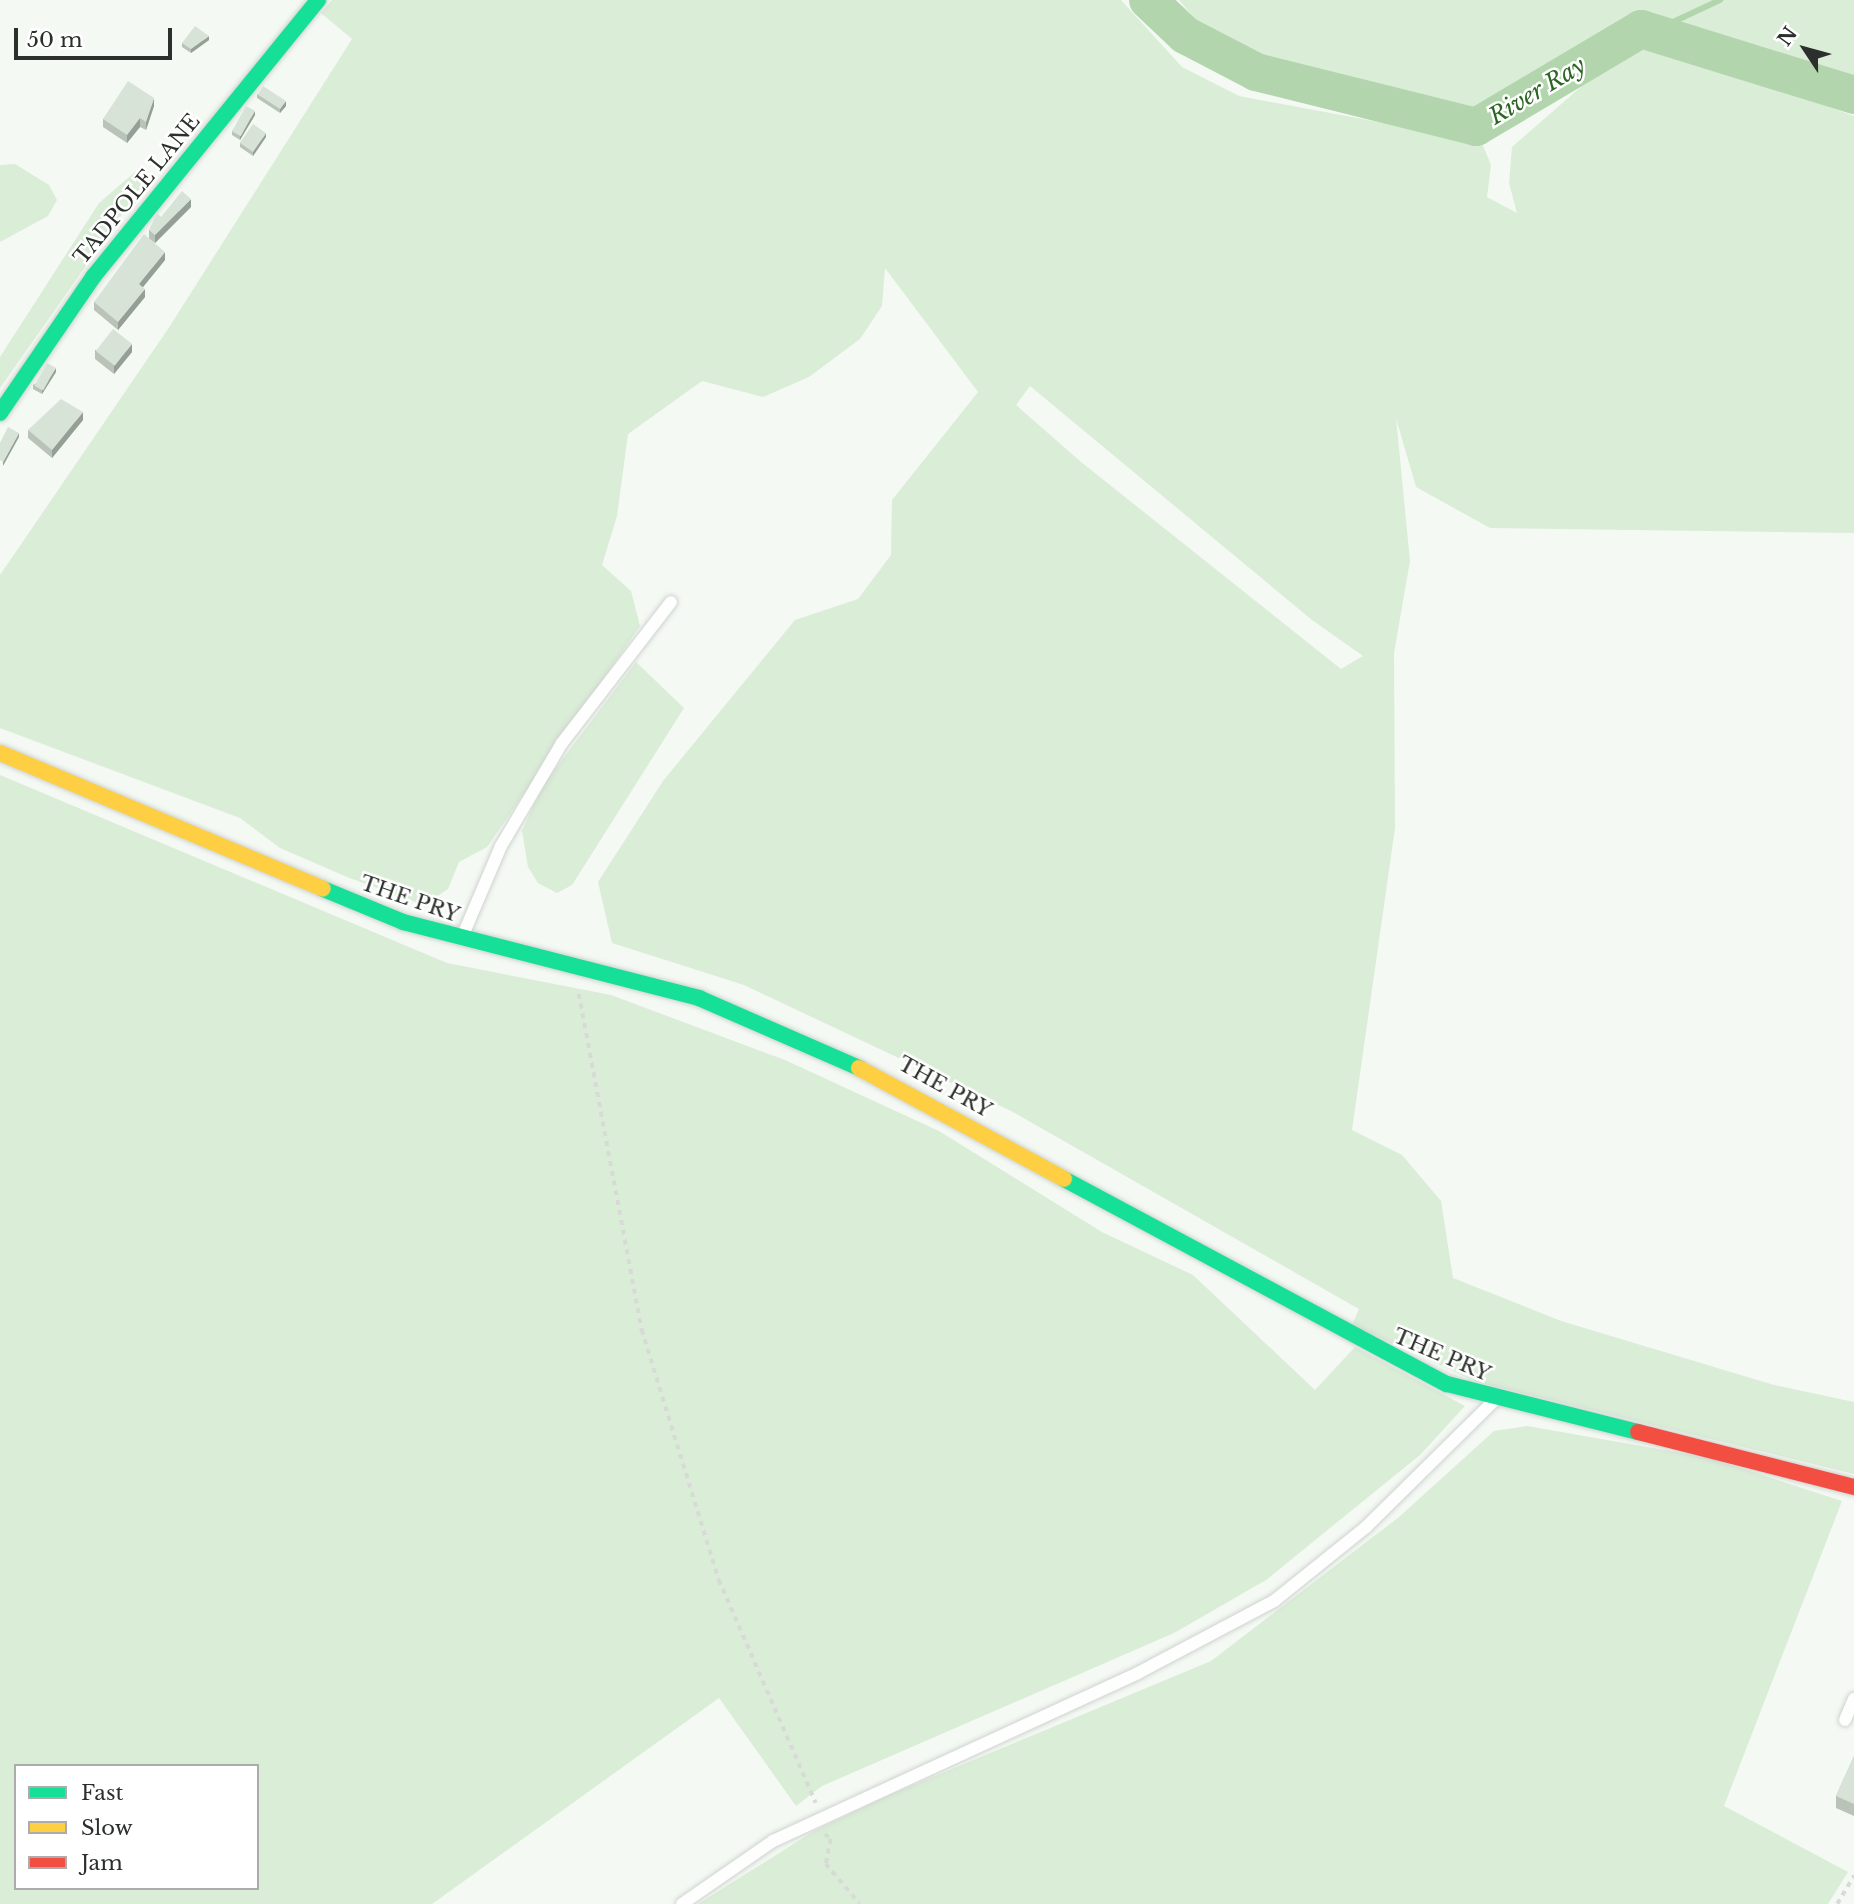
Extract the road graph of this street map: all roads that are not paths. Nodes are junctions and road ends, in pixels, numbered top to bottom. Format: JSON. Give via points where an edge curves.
{"nodes":[{"id":1,"x":318,"y":0,"type":"edge"},
{"id":2,"x":0,"y":413,"type":"edge"},
{"id":3,"x":671,"y":602,"type":"dead end"},
{"id":4,"x":0,"y":753,"type":"edge"},
{"id":5,"x":461,"y":939,"type":"junction"},
{"id":6,"x":1495,"y":1400,"type":"junction"},
{"id":7,"x":1854,"y":1487,"type":"edge"},
{"id":8,"x":1854,"y":1699,"type":"edge"},
{"id":9,"x":1845,"y":1720,"type":"dead end"},
{"id":10,"x":682,"y":1904,"type":"edge"}],
"edges":[{"from":1,"to":2,"type":"main road","name":"TADPOLE LANE","via":[[93,277]]},
{"from":3,"to":5,"type":"lane","via":[[542,776],[501,846]]},
{"from":4,"to":5,"type":"main road","name":"THE PRY","via":[[351,901]]},
{"from":5,"to":6,"type":"main road","name":"THE PRY","via":[[699,998],[817,1046],[1402,1364]]},
{"from":6,"to":7,"type":"main road","name":"THE PRY","via":[[1706,1445]]},
{"from":6,"to":10,"type":"lane","via":[[1366,1527],[1273,1601],[1138,1673],[816,1820],[721,1872]]},
{"from":8,"to":9,"type":"lane"}]}
